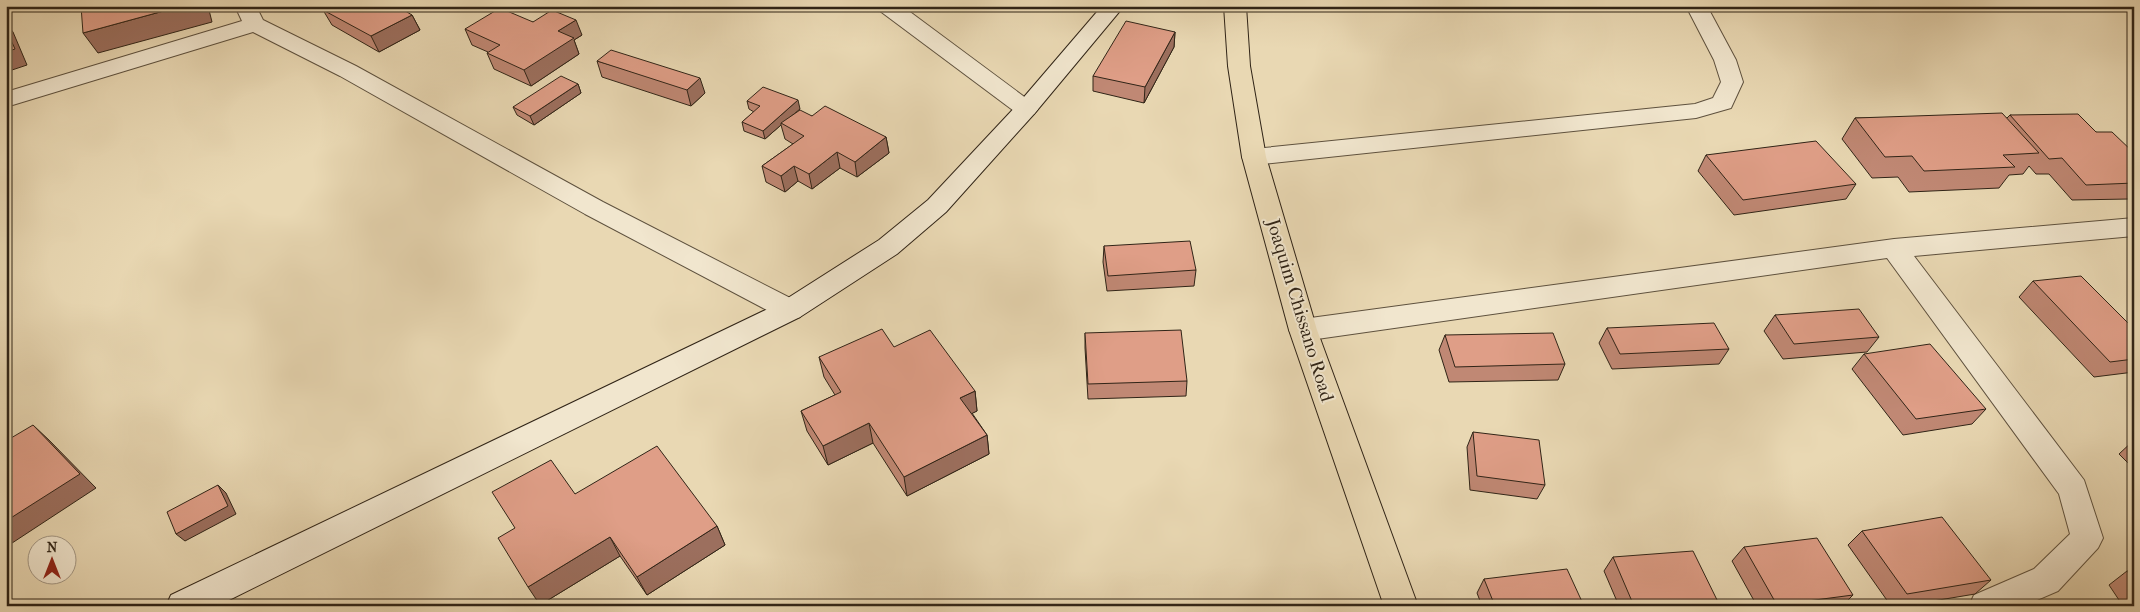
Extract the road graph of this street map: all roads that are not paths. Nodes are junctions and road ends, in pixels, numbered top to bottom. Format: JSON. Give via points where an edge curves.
{"nodes":[{"id":1,"x":888,"y":6,"type":"edge"},
{"id":2,"x":1114,"y":6,"type":"edge"},
{"id":3,"x":1235,"y":6,"type":"edge"},
{"id":4,"x":1696,"y":6,"type":"edge"},
{"id":5,"x":250,"y":15,"type":"edge"},
{"id":6,"x":6,"y":100,"type":"edge"},
{"id":7,"x":1026,"y":108,"type":"junction"},
{"id":8,"x":1254,"y":157,"type":"junction"},
{"id":9,"x":2134,"y":227,"type":"edge"},
{"id":10,"x":1894,"y":248,"type":"junction"},
{"id":11,"x":790,"y":310,"type":"junction"},
{"id":12,"x":1303,"y":330,"type":"junction"},
{"id":13,"x":183,"y":606,"type":"edge"},
{"id":14,"x":1401,"y":606,"type":"edge"},
{"id":15,"x":1986,"y":606,"type":"edge"}],
"edges":[{"from":1,"to":7,"type":"street"},
{"from":2,"to":7,"type":"street"},
{"from":3,"to":8,"type":"highway","name":"Joaquim Chissano Road","via":[[1239,66]]},
{"from":4,"to":8,"type":"street","via":[[1725,60],[1732,82],[1723,103],[1696,111]]},
{"from":5,"to":6,"type":"street"},
{"from":5,"to":11,"type":"street","via":[[594,208]]},
{"from":7,"to":11,"type":"street","via":[[937,206],[888,247]]},
{"from":8,"to":12,"type":"highway","name":"Joaquim Chissano Road"},
{"from":9,"to":10,"type":"street"},
{"from":10,"to":12,"type":"street"},
{"from":10,"to":15,"type":"street","via":[[2073,489],[2087,538],[2046,580]]},
{"from":11,"to":13,"type":"street"},
{"from":12,"to":14,"type":"highway","name":"Joaquim Chissano Road"}]}
